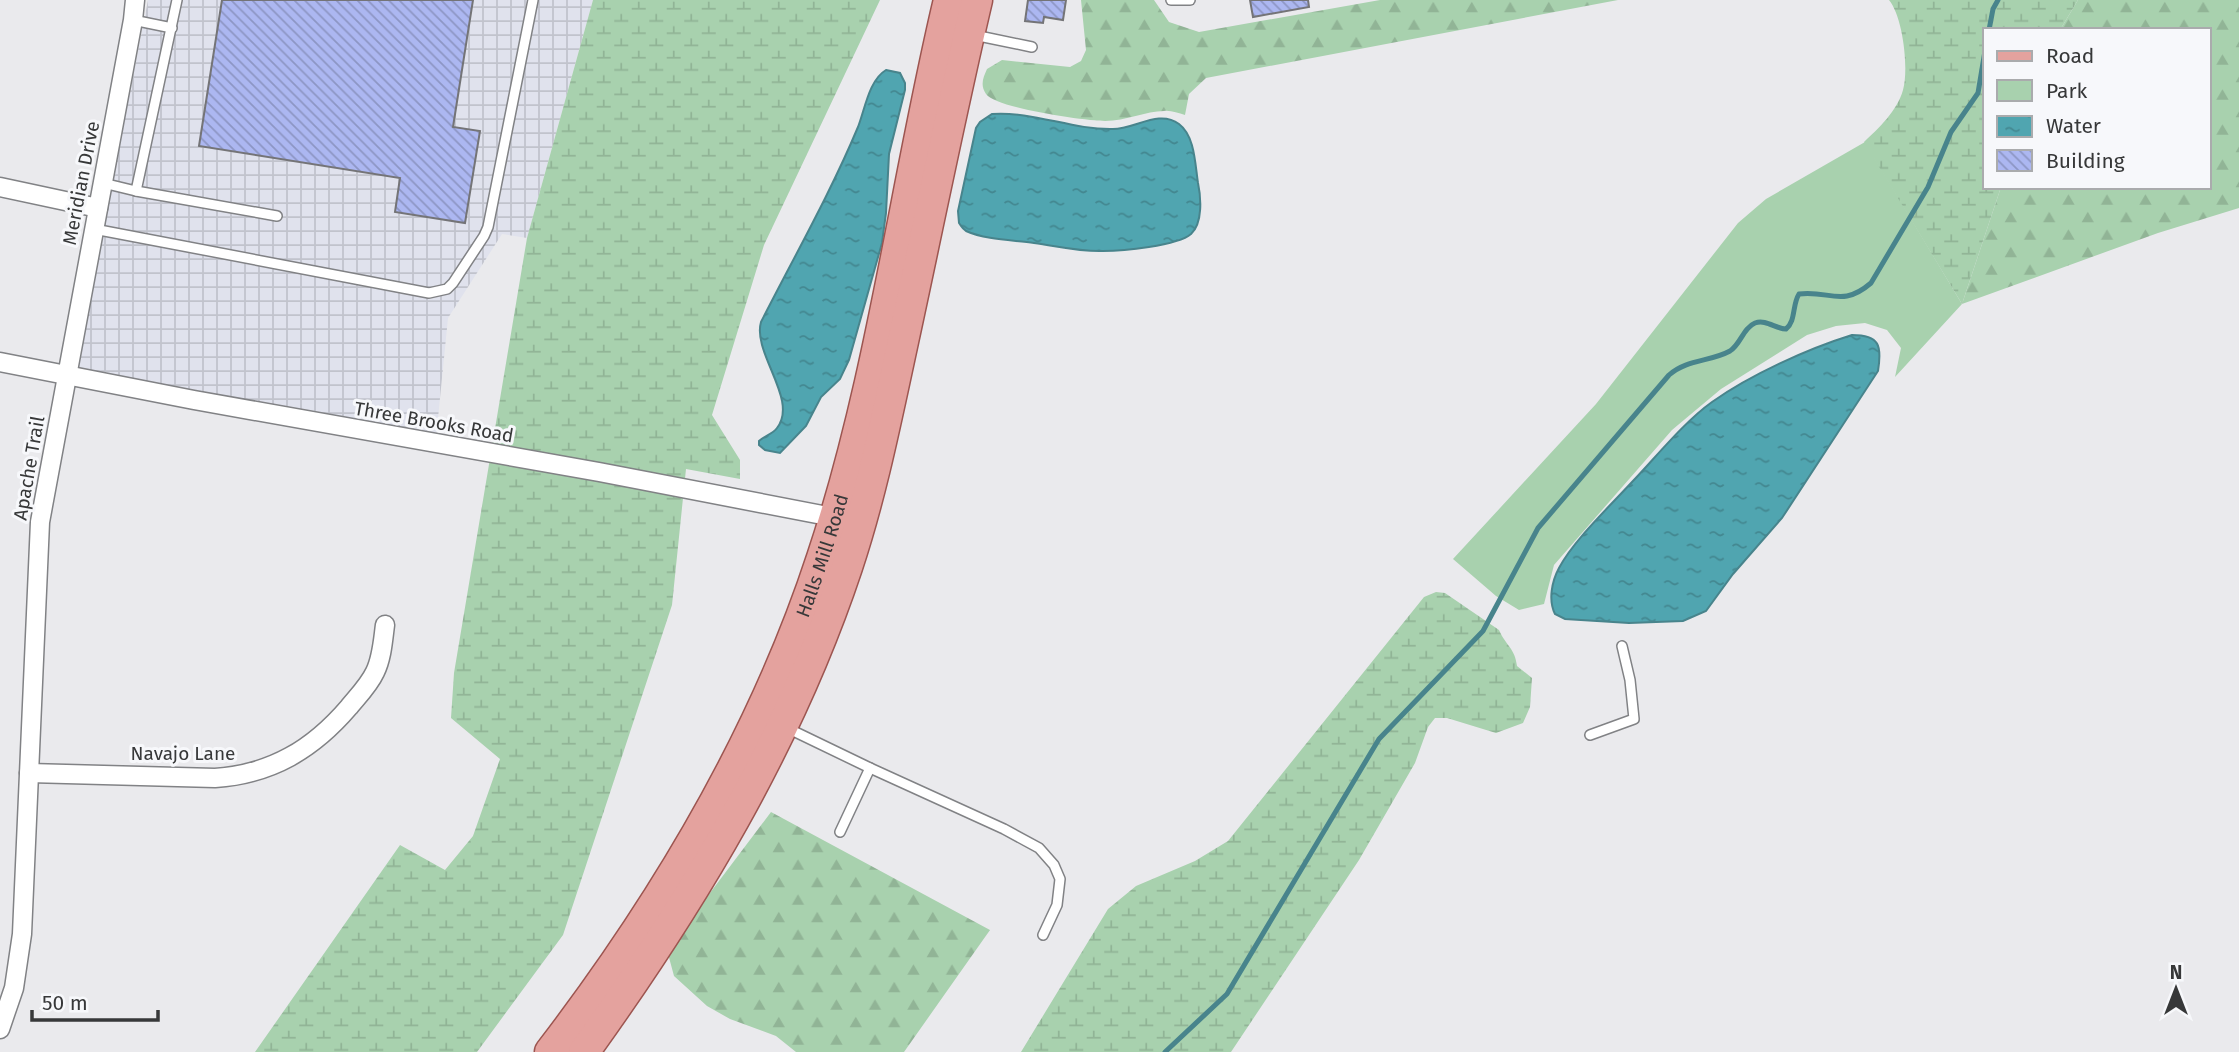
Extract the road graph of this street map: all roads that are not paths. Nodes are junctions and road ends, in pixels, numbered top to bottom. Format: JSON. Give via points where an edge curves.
{"nodes":[{"id":1,"x":135,"y":0,"type":"edge"},
{"id":2,"x":177,"y":0,"type":"edge"},
{"id":3,"x":533,"y":0,"type":"edge"},
{"id":4,"x":949,"y":0,"type":"edge"},
{"id":5,"x":977,"y":0,"type":"edge"},
{"id":6,"x":1171,"y":0,"type":"edge"},
{"id":7,"x":1190,"y":0,"type":"edge"},
{"id":8,"x":133,"y":20,"type":"junction"},
{"id":9,"x":172,"y":28,"type":"junction"},
{"id":10,"x":969,"y":34,"type":"junction"},
{"id":11,"x":1032,"y":47,"type":"dead end"},
{"id":12,"x":103,"y":183,"type":"junction"},
{"id":13,"x":0,"y":187,"type":"edge"},
{"id":14,"x":136,"y":191,"type":"junction"},
{"id":15,"x":98,"y":208,"type":"junction"},
{"id":16,"x":277,"y":216,"type":"dead end"},
{"id":17,"x":94,"y":229,"type":"junction"},
{"id":18,"x":884,"y":310,"type":"junction"},
{"id":19,"x":0,"y":362,"type":"edge"},
{"id":20,"x":67,"y":374,"type":"junction"},
{"id":21,"x":887,"y":415,"type":"junction"},
{"id":22,"x":848,"y":520,"type":"junction"},
{"id":23,"x":385,"y":625,"type":"dead end"},
{"id":24,"x":1622,"y":646,"type":"dead end"},
{"id":25,"x":783,"y":726,"type":"junction"},
{"id":26,"x":1590,"y":735,"type":"dead end"},
{"id":27,"x":870,"y":768,"type":"junction"},
{"id":28,"x":29,"y":773,"type":"junction"},
{"id":29,"x":840,"y":832,"type":"dead end"},
{"id":30,"x":1044,"y":935,"type":"dead end"},
{"id":31,"x":0,"y":1029,"type":"edge"},
{"id":32,"x":550,"y":1052,"type":"edge"},
{"id":33,"x":584,"y":1052,"type":"edge"}],
"edges":[{"from":1,"to":8,"type":"street","name":"Meridian Drive"},
{"from":2,"to":9,"type":"lane"},
{"from":3,"to":17,"type":"lane","via":[[488,227],[447,289],[429,292]]},
{"from":4,"to":18,"type":"main road","name":"Halls Mill Road"},
{"from":5,"to":10,"type":"main road","name":"Halls Mill Road"},
{"from":6,"to":7,"type":"lane"},
{"from":8,"to":9,"type":"lane"},
{"from":8,"to":12,"type":"street","name":"Meridian Drive"},
{"from":9,"to":14,"type":"lane"},
{"from":10,"to":11,"type":"lane"},
{"from":10,"to":21,"type":"main road","name":"Halls Mill Road"},
{"from":12,"to":14,"type":"lane"},
{"from":12,"to":15,"type":"street","name":"Meridian Drive"},
{"from":13,"to":15,"type":"street"},
{"from":14,"to":16,"type":"lane"},
{"from":15,"to":17,"type":"street","name":"Meridian Drive"},
{"from":17,"to":20,"type":"street","name":"Meridian Drive"},
{"from":18,"to":21,"type":"main road","via":[[892,325],[880,404]]},
{"from":18,"to":22,"type":"main road","name":"Halls Mill Road","via":[[862,415]]},
{"from":19,"to":20,"type":"street","name":"Three Brooks Road"},
{"from":20,"to":22,"type":"street","name":"Three Brooks Road"},
{"from":20,"to":28,"type":"street","name":"Apache Trail","via":[[40,522]]},
{"from":21,"to":22,"type":"main road","name":"Halls Mill Road"},
{"from":22,"to":25,"type":"main road","name":"Halls Mill Road","via":[[822,637]]},
{"from":22,"to":32,"type":"main road","name":"Halls Mill Road","via":[[823,557],[780,670],[727,782],[646,918]]},
{"from":23,"to":28,"type":"street","name":"Navajo Lane","via":[[376,671],[366,687],[321,737],[278,764],[215,778]]},
{"from":24,"to":26,"type":"lane","via":[[1634,719]]},
{"from":25,"to":27,"type":"lane"},
{"from":25,"to":33,"type":"main road","name":"Halls Mill Road","via":[[705,870]]},
{"from":27,"to":29,"type":"lane"},
{"from":27,"to":30,"type":"lane","via":[[1039,848],[1060,879]]},
{"from":28,"to":31,"type":"street","name":"Apache Trail","via":[[21,948]]}]}
